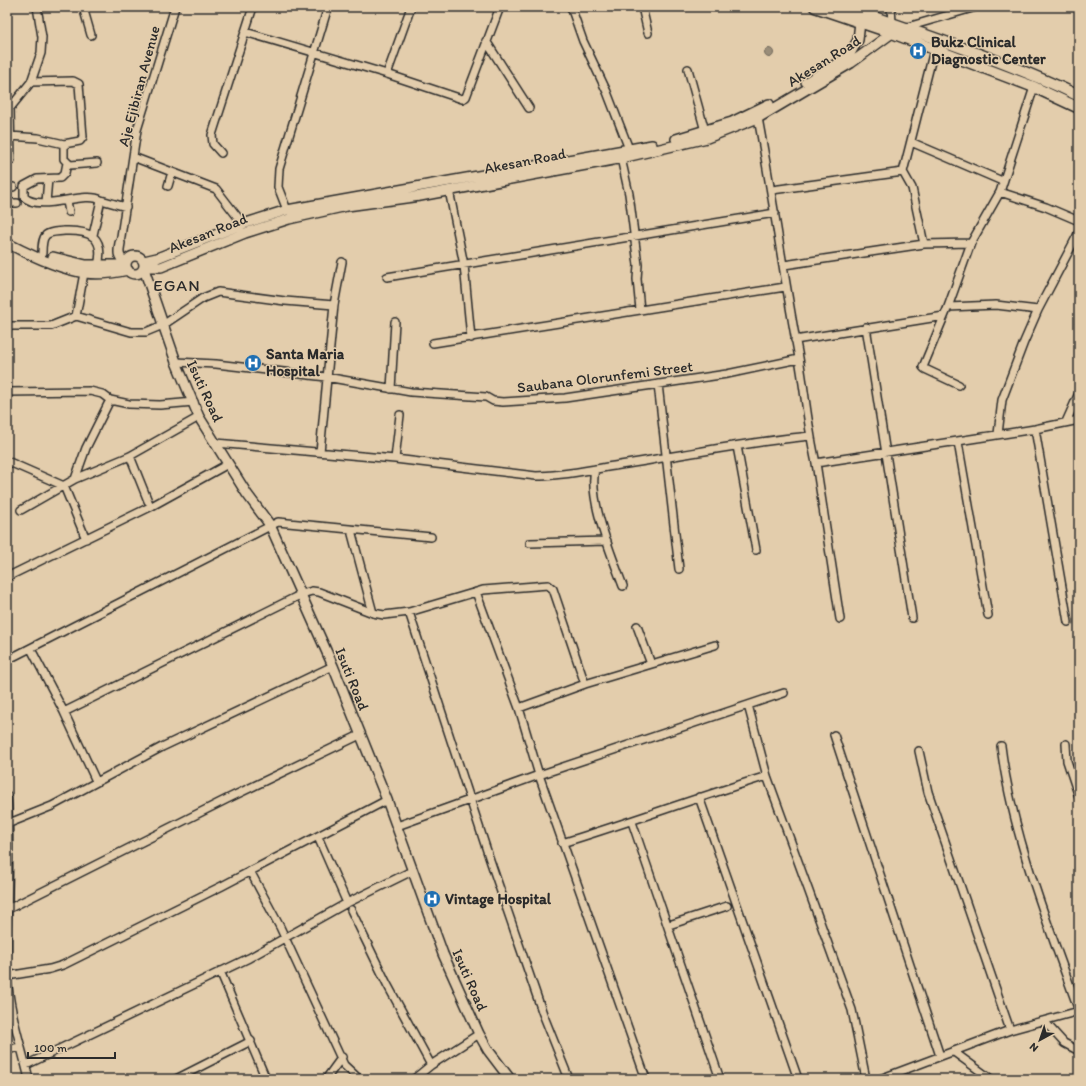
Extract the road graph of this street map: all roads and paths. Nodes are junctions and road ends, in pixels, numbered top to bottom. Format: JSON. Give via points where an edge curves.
{"nodes":[{"id":1,"x":37,"y":7,"type":"edge"},
{"id":2,"x":83,"y":7,"type":"edge"},
{"id":3,"x":175,"y":7,"type":"edge"},
{"id":4,"x":253,"y":7,"type":"edge"},
{"id":5,"x":328,"y":7,"type":"edge"},
{"id":6,"x":411,"y":7,"type":"edge"},
{"id":7,"x":500,"y":7,"type":"edge"},
{"id":8,"x":571,"y":7,"type":"edge"},
{"id":9,"x":642,"y":7,"type":"edge"},
{"id":10,"x":815,"y":7,"type":"edge"},
{"id":11,"x":846,"y":7,"type":"edge"},
{"id":12,"x":891,"y":7,"type":"edge"},
{"id":13,"x":976,"y":7,"type":"edge"},
{"id":14,"x":860,"y":22,"type":"junction"},
{"id":15,"x":892,"y":28,"type":"junction"},
{"id":16,"x":904,"y":28,"type":"junction"},
{"id":17,"x":245,"y":32,"type":"junction"},
{"id":18,"x":648,"y":33,"type":"dead end"},
{"id":19,"x":91,"y":35,"type":"dead end"},
{"id":20,"x":858,"y":40,"type":"junction"},
{"id":21,"x":486,"y":41,"type":"junction"},
{"id":22,"x":872,"y":48,"type":"junction"},
{"id":23,"x":934,"y":50,"type":"junction"},
{"id":24,"x":314,"y":53,"type":"junction"},
{"id":25,"x":688,"y":69,"type":"dead end"},
{"id":26,"x":387,"y":74,"type":"junction"},
{"id":27,"x":31,"y":82,"type":"junction"},
{"id":28,"x":1034,"y":87,"type":"junction"},
{"id":29,"x":1079,"y":96,"type":"edge"},
{"id":30,"x":529,"y":108,"type":"dead end"},
{"id":31,"x":1079,"y":108,"type":"edge"},
{"id":32,"x":758,"y":118,"type":"junction"},
{"id":33,"x":705,"y":131,"type":"junction"},
{"id":34,"x":9,"y":138,"type":"edge"},
{"id":35,"x":911,"y":142,"type":"junction"},
{"id":36,"x":64,"y":144,"type":"junction"},
{"id":37,"x":629,"y":149,"type":"junction"},
{"id":38,"x":221,"y":153,"type":"dead end"},
{"id":39,"x":133,"y":157,"type":"junction"},
{"id":40,"x":621,"y":158,"type":"junction"},
{"id":41,"x":11,"y":160,"type":"dead end"},
{"id":42,"x":67,"y":163,"type":"junction"},
{"id":43,"x":97,"y":163,"type":"dead end"},
{"id":44,"x":172,"y":172,"type":"junction"},
{"id":45,"x":903,"y":172,"type":"junction"},
{"id":46,"x":48,"y":179,"type":"junction"},
{"id":47,"x":1002,"y":180,"type":"junction"},
{"id":48,"x":168,"y":186,"type":"dead end"},
{"id":49,"x":449,"y":190,"type":"junction"},
{"id":50,"x":772,"y":190,"type":"junction"},
{"id":51,"x":1000,"y":192,"type":"junction"},
{"id":52,"x":101,"y":200,"type":"junction"},
{"id":53,"x":67,"y":201,"type":"junction"},
{"id":54,"x":46,"y":202,"type":"junction"},
{"id":55,"x":7,"y":203,"type":"edge"},
{"id":56,"x":17,"y":203,"type":"dead end"},
{"id":57,"x":126,"y":207,"type":"junction"},
{"id":58,"x":287,"y":210,"type":"junction"},
{"id":59,"x":69,"y":212,"type":"dead end"},
{"id":60,"x":775,"y":213,"type":"junction"},
{"id":61,"x":1079,"y":221,"type":"edge"},
{"id":62,"x":243,"y":224,"type":"junction"},
{"id":63,"x":1079,"y":232,"type":"edge"},
{"id":64,"x":93,"y":235,"type":"junction"},
{"id":65,"x":635,"y":235,"type":"junction"},
{"id":66,"x":7,"y":239,"type":"edge"},
{"id":67,"x":7,"y":243,"type":"edge"},
{"id":68,"x":120,"y":243,"type":"joint"},
{"id":69,"x":971,"y":243,"type":"junction"},
{"id":70,"x":924,"y":244,"type":"junction"},
{"id":71,"x":42,"y":253,"type":"junction"},
{"id":72,"x":342,"y":262,"type":"dead end"},
{"id":73,"x":159,"y":263,"type":"junction"},
{"id":74,"x":127,"y":264,"type":"junction"},
{"id":75,"x":464,"y":264,"type":"junction"},
{"id":76,"x":784,"y":265,"type":"junction"},
{"id":77,"x":98,"y":266,"type":"junction"},
{"id":78,"x":142,"y":268,"type":"junction"},
{"id":79,"x":114,"y":269,"type":"junction"},
{"id":80,"x":84,"y":273,"type":"junction"},
{"id":81,"x":387,"y":277,"type":"dead end"},
{"id":82,"x":785,"y":287,"type":"junction"},
{"id":83,"x":334,"y":305,"type":"junction"},
{"id":84,"x":948,"y":307,"type":"junction"},
{"id":85,"x":640,"y":310,"type":"junction"},
{"id":86,"x":1038,"y":310,"type":"junction"},
{"id":87,"x":76,"y":316,"type":"junction"},
{"id":88,"x":944,"y":316,"type":"junction"},
{"id":89,"x":395,"y":322,"type":"dead end"},
{"id":90,"x":163,"y":325,"type":"junction"},
{"id":91,"x":7,"y":326,"type":"edge"},
{"id":92,"x":866,"y":327,"type":"junction"},
{"id":93,"x":470,"y":338,"type":"junction"},
{"id":94,"x":795,"y":340,"type":"junction"},
{"id":95,"x":433,"y":343,"type":"dead end"},
{"id":96,"x":799,"y":359,"type":"junction"},
{"id":97,"x":176,"y":362,"type":"junction"},
{"id":98,"x":326,"y":377,"type":"junction"},
{"id":99,"x":658,"y":384,"type":"junction"},
{"id":100,"x":959,"y":384,"type":"dead end"},
{"id":101,"x":391,"y":389,"type":"junction"},
{"id":102,"x":7,"y":392,"type":"edge"},
{"id":103,"x":1079,"y":392,"type":"edge"},
{"id":104,"x":110,"y":400,"type":"junction"},
{"id":105,"x":194,"y":402,"type":"junction"},
{"id":106,"x":400,"y":415,"type":"dead end"},
{"id":107,"x":199,"y":417,"type":"junction"},
{"id":108,"x":1079,"y":420,"type":"edge"},
{"id":109,"x":1066,"y":422,"type":"junction"},
{"id":110,"x":1035,"y":430,"type":"junction"},
{"id":111,"x":998,"y":434,"type":"junction"},
{"id":112,"x":810,"y":436,"type":"junction"},
{"id":113,"x":958,"y":442,"type":"junction"},
{"id":114,"x":216,"y":443,"type":"junction"},
{"id":115,"x":737,"y":446,"type":"junction"},
{"id":116,"x":320,"y":452,"type":"junction"},
{"id":117,"x":886,"y":452,"type":"junction"},
{"id":118,"x":130,"y":456,"type":"junction"},
{"id":119,"x":666,"y":458,"type":"junction"},
{"id":120,"x":395,"y":460,"type":"junction"},
{"id":121,"x":7,"y":461,"type":"edge"},
{"id":122,"x":816,"y":463,"type":"junction"},
{"id":123,"x":228,"y":464,"type":"junction"},
{"id":124,"x":595,"y":469,"type":"junction"},
{"id":125,"x":75,"y":479,"type":"junction"},
{"id":126,"x":64,"y":486,"type":"junction"},
{"id":127,"x":148,"y":501,"type":"dead end"},
{"id":128,"x":21,"y":510,"type":"dead end"},
{"id":129,"x":270,"y":525,"type":"junction"},
{"id":130,"x":352,"y":534,"type":"dead end"},
{"id":131,"x":431,"y":537,"type":"dead end"},
{"id":132,"x":86,"y":539,"type":"junction"},
{"id":133,"x":607,"y":541,"type":"junction"},
{"id":134,"x":530,"y":543,"type":"dead end"},
{"id":135,"x":756,"y":550,"type":"dead end"},
{"id":136,"x":679,"y":569,"type":"dead end"},
{"id":137,"x":7,"y":577,"type":"edge"},
{"id":138,"x":623,"y":586,"type":"dead end"},
{"id":139,"x":476,"y":592,"type":"junction"},
{"id":140,"x":302,"y":594,"type":"junction"},
{"id":141,"x":409,"y":612,"type":"junction"},
{"id":142,"x":373,"y":613,"type":"junction"},
{"id":143,"x":988,"y":615,"type":"dead end"},
{"id":144,"x":912,"y":618,"type":"dead end"},
{"id":145,"x":840,"y":619,"type":"dead end"},
{"id":146,"x":1068,"y":622,"type":"dead end"},
{"id":147,"x":637,"y":626,"type":"dead end"},
{"id":148,"x":715,"y":644,"type":"dead end"},
{"id":149,"x":31,"y":649,"type":"junction"},
{"id":150,"x":7,"y":660,"type":"edge"},
{"id":151,"x":651,"y":664,"type":"junction"},
{"id":152,"x":332,"y":666,"type":"junction"},
{"id":153,"x":585,"y":684,"type":"junction"},
{"id":154,"x":784,"y":693,"type":"dead end"},
{"id":155,"x":748,"y":705,"type":"junction"},
{"id":156,"x":519,"y":708,"type":"junction"},
{"id":157,"x":64,"y":712,"type":"junction"},
{"id":158,"x":360,"y":734,"type":"junction"},
{"id":159,"x":834,"y":735,"type":"dead end"},
{"id":160,"x":1066,"y":744,"type":"dead end"},
{"id":161,"x":1001,"y":746,"type":"dead end"},
{"id":162,"x":919,"y":751,"type":"dead end"},
{"id":163,"x":539,"y":775,"type":"junction"},
{"id":164,"x":767,"y":776,"type":"junction"},
{"id":165,"x":96,"y":781,"type":"junction"},
{"id":166,"x":7,"y":796,"type":"edge"},
{"id":167,"x":699,"y":797,"type":"junction"},
{"id":168,"x":1079,"y":797,"type":"edge"},
{"id":169,"x":387,"y":800,"type":"junction"},
{"id":170,"x":471,"y":800,"type":"junction"},
{"id":171,"x":632,"y":822,"type":"junction"},
{"id":172,"x":8,"y":823,"type":"edge"},
{"id":173,"x":397,"y":826,"type":"junction"},
{"id":174,"x":318,"y":837,"type":"junction"},
{"id":175,"x":562,"y":844,"type":"junction"},
{"id":176,"x":250,"y":871,"type":"junction"},
{"id":177,"x":412,"y":871,"type":"junction"},
{"id":178,"x":347,"y":903,"type":"junction"},
{"id":179,"x":727,"y":906,"type":"dead end"},
{"id":180,"x":8,"y":909,"type":"junction"},
{"id":181,"x":351,"y":910,"type":"dead end"},
{"id":182,"x":668,"y":925,"type":"junction"},
{"id":183,"x":285,"y":937,"type":"junction"},
{"id":184,"x":220,"y":971,"type":"junction"},
{"id":185,"x":7,"y":976,"type":"edge"},
{"id":186,"x":1079,"y":1011,"type":"edge"},
{"id":187,"x":1045,"y":1022,"type":"junction"},
{"id":188,"x":1010,"y":1030,"type":"junction"},
{"id":189,"x":479,"y":1034,"type":"junction"},
{"id":190,"x":251,"y":1041,"type":"junction"},
{"id":191,"x":20,"y":1047,"type":"junction"},
{"id":192,"x":7,"y":1050,"type":"edge"},
{"id":193,"x":1079,"y":1051,"type":"edge"},
{"id":194,"x":954,"y":1052,"type":"junction"},
{"id":195,"x":940,"y":1056,"type":"junction"},
{"id":196,"x":342,"y":1057,"type":"junction"},
{"id":197,"x":26,"y":1065,"type":"junction"},
{"id":198,"x":431,"y":1065,"type":"junction"},
{"id":199,"x":29,"y":1079,"type":"edge"},
{"id":200,"x":176,"y":1079,"type":"edge"},
{"id":201,"x":266,"y":1079,"type":"edge"},
{"id":202,"x":326,"y":1079,"type":"edge"},
{"id":203,"x":359,"y":1079,"type":"edge"},
{"id":204,"x":414,"y":1079,"type":"edge"},
{"id":205,"x":510,"y":1079,"type":"edge"},
{"id":206,"x":569,"y":1079,"type":"edge"},
{"id":207,"x":646,"y":1079,"type":"edge"},
{"id":208,"x":720,"y":1079,"type":"edge"},
{"id":209,"x":798,"y":1079,"type":"edge"},
{"id":210,"x":866,"y":1079,"type":"edge"},
{"id":211,"x":880,"y":1079,"type":"edge"},
{"id":212,"x":991,"y":1079,"type":"edge"}],
"edges":[{"from":1,"to":27,"type":"street","via":[[42,45]]},
{"from":2,"to":19,"type":"street"},
{"from":3,"to":39,"type":"street","name":"Aje Ejibiran Avenue","via":[[140,119]]},
{"from":4,"to":17,"type":"street"},
{"from":5,"to":24,"type":"street"},
{"from":6,"to":26,"type":"street"},
{"from":7,"to":21,"type":"street"},
{"from":8,"to":37,"type":"street","via":[[577,27],[607,92]]},
{"from":9,"to":18,"type":"street"},
{"from":10,"to":14,"type":"main road"},
{"from":11,"to":15,"type":"main road"},
{"from":12,"to":15,"type":"street"},
{"from":13,"to":16,"type":"street"},
{"from":14,"to":15,"type":"main road"},
{"from":14,"to":20,"type":"street","name":"Akesan Road"},
{"from":15,"to":16,"type":"main road"},
{"from":15,"to":22,"type":"street","name":"Akesan Road"},
{"from":15,"to":23,"type":"main road"},
{"from":16,"to":29,"type":"main road","via":[[1039,78]]},
{"from":17,"to":24,"type":"street"},
{"from":17,"to":38,"type":"street","via":[[212,136],[213,144]]},
{"from":20,"to":22,"type":"street"},
{"from":20,"to":33,"type":"street","name":"Akesan Road","via":[[848,56],[764,108]]},
{"from":21,"to":26,"type":"street","via":[[466,97],[462,99]]},
{"from":21,"to":30,"type":"street"},
{"from":22,"to":32,"type":"street","name":"Akesan Road"},
{"from":23,"to":28,"type":"main road"},
{"from":23,"to":35,"type":"street"},
{"from":24,"to":26,"type":"street"},
{"from":24,"to":58,"type":"street","via":[[279,169],[278,187]]},
{"from":25,"to":33,"type":"street"},
{"from":27,"to":34,"type":"street","via":[[10,108]]},
{"from":27,"to":36,"type":"street","via":[[73,81],[79,84],[84,137],[80,141]]},
{"from":28,"to":31,"type":"main road"},
{"from":28,"to":47,"type":"street"},
{"from":32,"to":40,"type":"street","name":"Akesan Road","via":[[707,138]]},
{"from":32,"to":50,"type":"street"},
{"from":33,"to":37,"type":"street","name":"Akesan Road"},
{"from":34,"to":36,"type":"street","via":[[38,138]]},
{"from":34,"to":41,"type":"street"},
{"from":35,"to":45,"type":"street"},
{"from":35,"to":47,"type":"street"},
{"from":36,"to":42,"type":"street","via":[[64,159]]},
{"from":37,"to":58,"type":"street","name":"Akesan Road"},
{"from":39,"to":44,"type":"street"},
{"from":39,"to":57,"type":"street","name":"Aje Ejibiran Avenue"},
{"from":40,"to":49,"type":"street","name":"Akesan Road"},
{"from":40,"to":65,"type":"street","via":[[630,194]]},
{"from":42,"to":43,"type":"street"},
{"from":42,"to":46,"type":"street","via":[[63,176]]},
{"from":44,"to":48,"type":"street"},
{"from":44,"to":62,"type":"street","via":[[218,191]]},
{"from":45,"to":50,"type":"street"},
{"from":45,"to":70,"type":"street","via":[[912,188]]},
{"from":46,"to":54,"type":"street"},
{"from":46,"to":54,"type":"street","via":[[36,179],[28,183],[22,193],[30,201]]},
{"from":47,"to":51,"type":"street"},
{"from":49,"to":73,"type":"street","name":"Akesan Road","via":[[348,206],[289,219]]},
{"from":49,"to":75,"type":"street"},
{"from":50,"to":60,"type":"street"},
{"from":51,"to":61,"type":"street"},
{"from":51,"to":69,"type":"street"},
{"from":52,"to":53,"type":"street","via":[[88,196]]},
{"from":52,"to":57,"type":"street"},
{"from":52,"to":64,"type":"street"},
{"from":53,"to":54,"type":"street"},
{"from":53,"to":59,"type":"street"},
{"from":55,"to":56,"type":"street"},
{"from":57,"to":68,"type":"street","name":"Aje Ejibiran Avenue"},
{"from":58,"to":62,"type":"street","name":"Akesan Road"},
{"from":60,"to":65,"type":"street"},
{"from":60,"to":76,"type":"street"},
{"from":62,"to":73,"type":"street","name":"Akesan Road"},
{"from":63,"to":86,"type":"street"},
{"from":64,"to":71,"type":"street","via":[[72,231],[49,233],[44,238]]},
{"from":64,"to":77,"type":"street","via":[[101,253]]},
{"from":65,"to":75,"type":"street"},
{"from":65,"to":85,"type":"street"},
{"from":66,"to":71,"type":"street"},
{"from":67,"to":80,"type":"street","via":[[55,264]]},
{"from":68,"to":74,"type":"street","via":[[118,254]]},
{"from":69,"to":70,"type":"street"},
{"from":69,"to":84,"type":"street"},
{"from":70,"to":76,"type":"street"},
{"from":71,"to":77,"type":"street"},
{"from":72,"to":83,"type":"street"},
{"from":73,"to":78,"type":"street","name":"Akesan Road"},
{"from":74,"to":78,"type":"street","via":[[132,274]]},
{"from":74,"to":78,"type":"street","via":[[138,256]]},
{"from":74,"to":79,"type":"street"},
{"from":75,"to":81,"type":"street"},
{"from":75,"to":93,"type":"street"},
{"from":76,"to":82,"type":"street"},
{"from":77,"to":79,"type":"street"},
{"from":78,"to":90,"type":"street","name":"Isuti Road"},
{"from":79,"to":80,"type":"street"},
{"from":80,"to":87,"type":"street"},
{"from":82,"to":85,"type":"street"},
{"from":82,"to":94,"type":"street"},
{"from":83,"to":90,"type":"street","via":[[218,292],[203,298]]},
{"from":83,"to":98,"type":"street"},
{"from":84,"to":86,"type":"street","via":[[996,305]]},
{"from":84,"to":88,"type":"street"},
{"from":85,"to":93,"type":"street"},
{"from":86,"to":111,"type":"street","via":[[1002,400]]},
{"from":87,"to":90,"type":"street","via":[[138,333]]},
{"from":87,"to":91,"type":"street","via":[[51,326]]},
{"from":88,"to":92,"type":"street"},
{"from":88,"to":100,"type":"street","via":[[924,368]]},
{"from":89,"to":101,"type":"street"},
{"from":90,"to":97,"type":"street","name":"Isuti Road"},
{"from":92,"to":94,"type":"street"},
{"from":92,"to":117,"type":"street"},
{"from":93,"to":95,"type":"street"},
{"from":94,"to":96,"type":"street"},
{"from":96,"to":99,"type":"street","name":"Saubana Olorunfemi Street","via":[[727,374]]},
{"from":96,"to":112,"type":"street"},
{"from":97,"to":98,"type":"street","name":"Saubana Olorunfemi Street"},
{"from":97,"to":105,"type":"street","name":"Isuti Road"},
{"from":98,"to":101,"type":"street","name":"Saubana Olorunfemi Street"},
{"from":98,"to":116,"type":"street"},
{"from":99,"to":101,"type":"street","name":"Saubana Olorunfemi Street","via":[[543,401],[503,402],[486,397]]},
{"from":99,"to":119,"type":"street"},
{"from":102,"to":104,"type":"street","via":[[90,391],[102,394]]},
{"from":103,"to":109,"type":"street"},
{"from":104,"to":105,"type":"street","via":[[144,405]]},
{"from":104,"to":125,"type":"street","via":[[86,448]]},
{"from":105,"to":107,"type":"street","name":"Isuti Road"},
{"from":106,"to":120,"type":"street"},
{"from":107,"to":114,"type":"street","name":"Isuti Road"},
{"from":107,"to":118,"type":"street"},
{"from":108,"to":109,"type":"street"},
{"from":109,"to":110,"type":"street"},
{"from":110,"to":111,"type":"street"},
{"from":110,"to":146,"type":"street"},
{"from":111,"to":113,"type":"street"},
{"from":112,"to":115,"type":"street"},
{"from":112,"to":122,"type":"street"},
{"from":113,"to":117,"type":"street"},
{"from":113,"to":143,"type":"street"},
{"from":114,"to":116,"type":"street"},
{"from":114,"to":123,"type":"street","name":"Isuti Road"},
{"from":115,"to":119,"type":"street"},
{"from":115,"to":135,"type":"street"},
{"from":116,"to":120,"type":"street"},
{"from":117,"to":122,"type":"street"},
{"from":117,"to":144,"type":"street"},
{"from":118,"to":125,"type":"street"},
{"from":118,"to":127,"type":"street"},
{"from":119,"to":124,"type":"street"},
{"from":119,"to":136,"type":"street"},
{"from":120,"to":124,"type":"street","via":[[536,476]]},
{"from":121,"to":126,"type":"street"},
{"from":122,"to":145,"type":"street"},
{"from":123,"to":129,"type":"street","name":"Isuti Road"},
{"from":123,"to":132,"type":"street"},
{"from":124,"to":133,"type":"street","via":[[594,486],[603,533]]},
{"from":125,"to":126,"type":"street"},
{"from":126,"to":128,"type":"street"},
{"from":126,"to":132,"type":"street"},
{"from":129,"to":131,"type":"street","via":[[284,522]]},
{"from":129,"to":140,"type":"street","name":"Isuti Road"},
{"from":129,"to":149,"type":"street"},
{"from":130,"to":142,"type":"street"},
{"from":132,"to":137,"type":"street"},
{"from":133,"to":134,"type":"street"},
{"from":133,"to":138,"type":"street"},
{"from":139,"to":141,"type":"street"},
{"from":139,"to":153,"type":"street","via":[[541,585],[548,585],[553,589]]},
{"from":139,"to":156,"type":"street"},
{"from":140,"to":142,"type":"street","via":[[319,592]]},
{"from":140,"to":152,"type":"street","name":"Isuti Road"},
{"from":140,"to":157,"type":"street"},
{"from":141,"to":142,"type":"street","via":[[384,615]]},
{"from":141,"to":170,"type":"street"},
{"from":147,"to":151,"type":"street"},
{"from":148,"to":151,"type":"street"},
{"from":149,"to":150,"type":"street"},
{"from":149,"to":157,"type":"street"},
{"from":151,"to":153,"type":"street"},
{"from":152,"to":158,"type":"street","name":"Isuti Road"},
{"from":152,"to":165,"type":"street"},
{"from":153,"to":156,"type":"street"},
{"from":154,"to":155,"type":"street"},
{"from":155,"to":163,"type":"street"},
{"from":155,"to":164,"type":"street"},
{"from":156,"to":163,"type":"street"},
{"from":157,"to":165,"type":"street"},
{"from":158,"to":169,"type":"street","name":"Isuti Road"},
{"from":158,"to":180,"type":"street"},
{"from":159,"to":195,"type":"street"},
{"from":160,"to":168,"type":"street","via":[[1067,761]]},
{"from":161,"to":186,"type":"street","via":[[1005,782],[1038,895]]},
{"from":162,"to":188,"type":"street","via":[[928,792]]},
{"from":163,"to":170,"type":"street"},
{"from":163,"to":175,"type":"street"},
{"from":164,"to":167,"type":"street"},
{"from":164,"to":210,"type":"street","via":[[852,1010]]},
{"from":165,"to":172,"type":"street","via":[[52,806]]},
{"from":166,"to":172,"type":"street"},
{"from":167,"to":171,"type":"street"},
{"from":167,"to":209,"type":"street"},
{"from":169,"to":173,"type":"street","name":"Isuti Road"},
{"from":169,"to":174,"type":"street"},
{"from":170,"to":173,"type":"street"},
{"from":170,"to":206,"type":"street","via":[[543,1014]]},
{"from":171,"to":175,"type":"street"},
{"from":171,"to":182,"type":"street"},
{"from":172,"to":180,"type":"street"},
{"from":173,"to":177,"type":"street","name":"Isuti Road"},
{"from":174,"to":176,"type":"street"},
{"from":174,"to":178,"type":"street"},
{"from":175,"to":207,"type":"street"},
{"from":176,"to":183,"type":"street"},
{"from":176,"to":185,"type":"street","via":[[57,968]]},
{"from":177,"to":178,"type":"street"},
{"from":177,"to":189,"type":"street","name":"Isuti Road","via":[[443,954]]},
{"from":178,"to":183,"type":"street"},
{"from":179,"to":182,"type":"street"},
{"from":180,"to":185,"type":"street"},
{"from":181,"to":198,"type":"street"},
{"from":182,"to":208,"type":"street"},
{"from":183,"to":184,"type":"street"},
{"from":183,"to":196,"type":"street"},
{"from":184,"to":190,"type":"street"},
{"from":184,"to":197,"type":"street"},
{"from":185,"to":191,"type":"street"},
{"from":186,"to":187,"type":"street"},
{"from":187,"to":188,"type":"street"},
{"from":187,"to":193,"type":"street","via":[[1064,1043]]},
{"from":188,"to":194,"type":"street"},
{"from":189,"to":198,"type":"street"},
{"from":189,"to":205,"type":"street","name":"Isuti Road"},
{"from":190,"to":200,"type":"street"},
{"from":190,"to":201,"type":"street"},
{"from":191,"to":192,"type":"street"},
{"from":191,"to":197,"type":"street"},
{"from":194,"to":195,"type":"street"},
{"from":194,"to":212,"type":"street"},
{"from":195,"to":211,"type":"street"},
{"from":196,"to":202,"type":"street"},
{"from":196,"to":203,"type":"street","via":[[344,1065]]},
{"from":197,"to":199,"type":"street"},
{"from":198,"to":204,"type":"street"}]}
